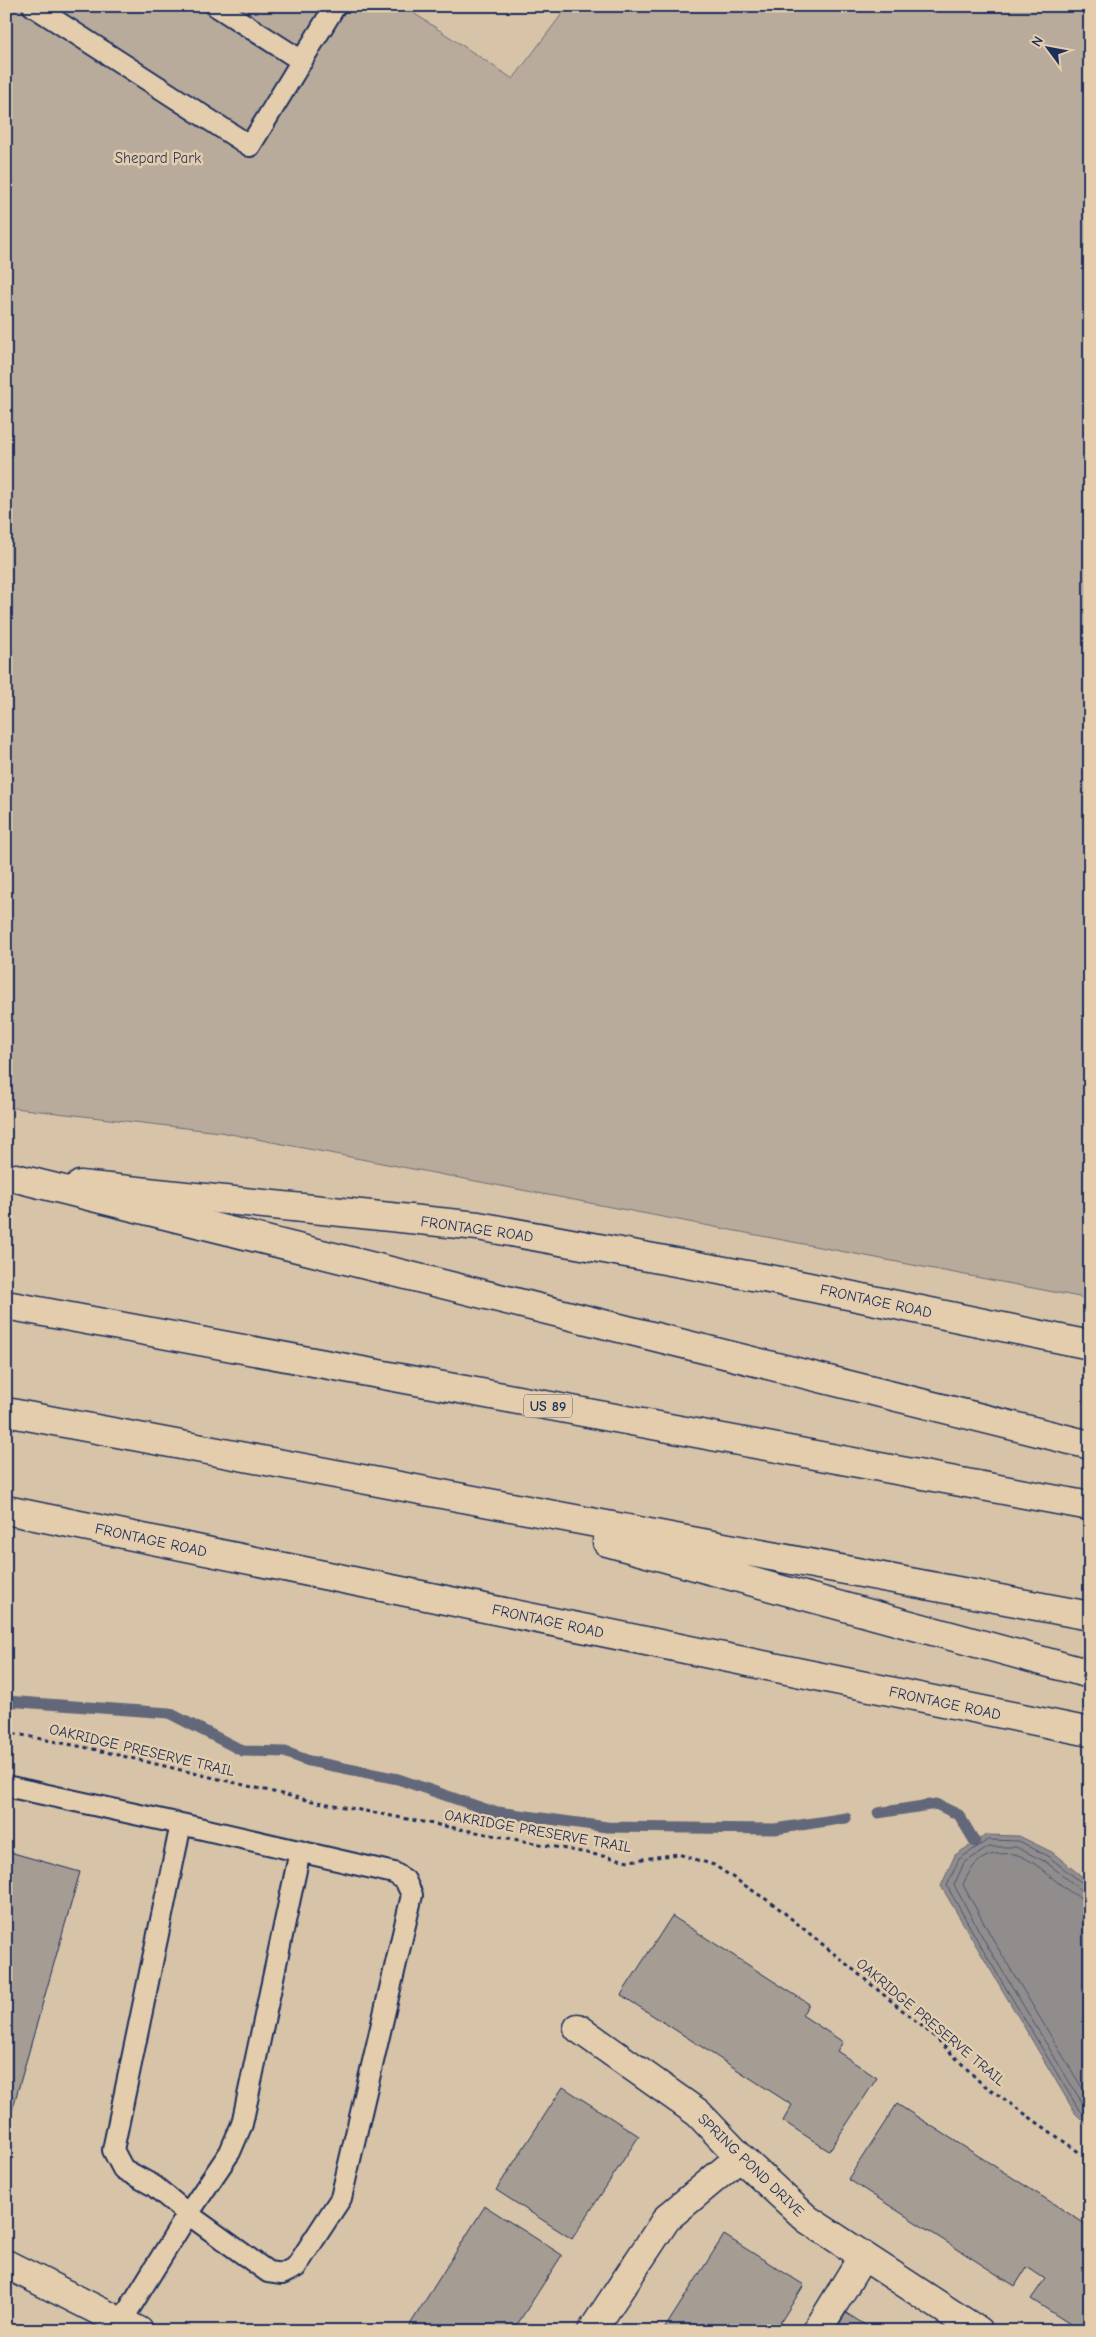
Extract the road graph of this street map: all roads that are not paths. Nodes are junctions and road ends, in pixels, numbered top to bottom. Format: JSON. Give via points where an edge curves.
{"nodes":[{"id":1,"x":33,"y":6,"type":"edge"},
{"id":2,"x":216,"y":6,"type":"edge"},
{"id":3,"x":335,"y":6,"type":"edge"},
{"id":4,"x":302,"y":61,"type":"junction"},
{"id":5,"x":11,"y":1177,"type":"edge"},
{"id":6,"x":6,"y":1305,"type":"edge"},
{"id":7,"x":1081,"y":1340,"type":"edge"},
{"id":8,"x":6,"y":1412,"type":"edge"},
{"id":9,"x":1090,"y":1445,"type":"edge"},
{"id":10,"x":412,"y":1489,"type":"junction"},
{"id":11,"x":1090,"y":1506,"type":"edge"},
{"id":12,"x":6,"y":1510,"type":"edge"},
{"id":13,"x":1090,"y":1616,"type":"edge"},
{"id":14,"x":1090,"y":1674,"type":"edge"},
{"id":15,"x":1090,"y":1732,"type":"edge"},
{"id":16,"x":6,"y":1786,"type":"edge"},
{"id":17,"x":180,"y":1824,"type":"junction"},
{"id":18,"x":300,"y":1851,"type":"junction"},
{"id":19,"x":578,"y":2028,"type":"dead end"},
{"id":20,"x":740,"y":2157,"type":"junction"},
{"id":21,"x":188,"y":2214,"type":"junction"},
{"id":22,"x":863,"y":2256,"type":"junction"},
{"id":23,"x":6,"y":2264,"type":"edge"},
{"id":24,"x":125,"y":2328,"type":"edge"},
{"id":25,"x":592,"y":2331,"type":"edge"},
{"id":26,"x":816,"y":2331,"type":"edge"},
{"id":27,"x":978,"y":2331,"type":"edge"}],
"edges":[{"from":1,"to":4,"type":"lane","via":[[250,146]]},
{"from":2,"to":4,"type":"lane"},
{"from":3,"to":4,"type":"lane"},
{"from":5,"to":7,"type":"main road","name":"FRONTAGE ROAD","via":[[478,1226]]},
{"from":5,"to":9,"type":"main road"},
{"from":6,"to":11,"type":"main road","number":"US 89"},
{"from":8,"to":10,"type":"main road"},
{"from":10,"to":13,"type":"main road"},
{"from":10,"to":14,"type":"main road"},
{"from":12,"to":15,"type":"main road","name":"FRONTAGE ROAD"},
{"from":16,"to":17,"type":"lane"},
{"from":17,"to":18,"type":"lane"},
{"from":17,"to":21,"type":"lane","via":[[113,2150],[123,2169],[154,2186]]},
{"from":18,"to":21,"type":"lane","via":[[242,2124],[230,2152]]},
{"from":18,"to":21,"type":"lane","via":[[394,1873],[405,1880],[412,1895],[341,2198],[296,2267],[282,2274],[268,2272]]},
{"from":19,"to":20,"type":"main road","name":"SPRING POND DRIVE","via":[[698,2113]]},
{"from":20,"to":22,"type":"main road","name":"SPRING POND DRIVE","via":[[807,2219]]},
{"from":20,"to":25,"type":"main road","via":[[667,2218]]},
{"from":21,"to":24,"type":"lane"},
{"from":22,"to":26,"type":"main road"},
{"from":22,"to":27,"type":"main road","name":"SPRING POND DRIVE"},
{"from":23,"to":24,"type":"main road"}]}
